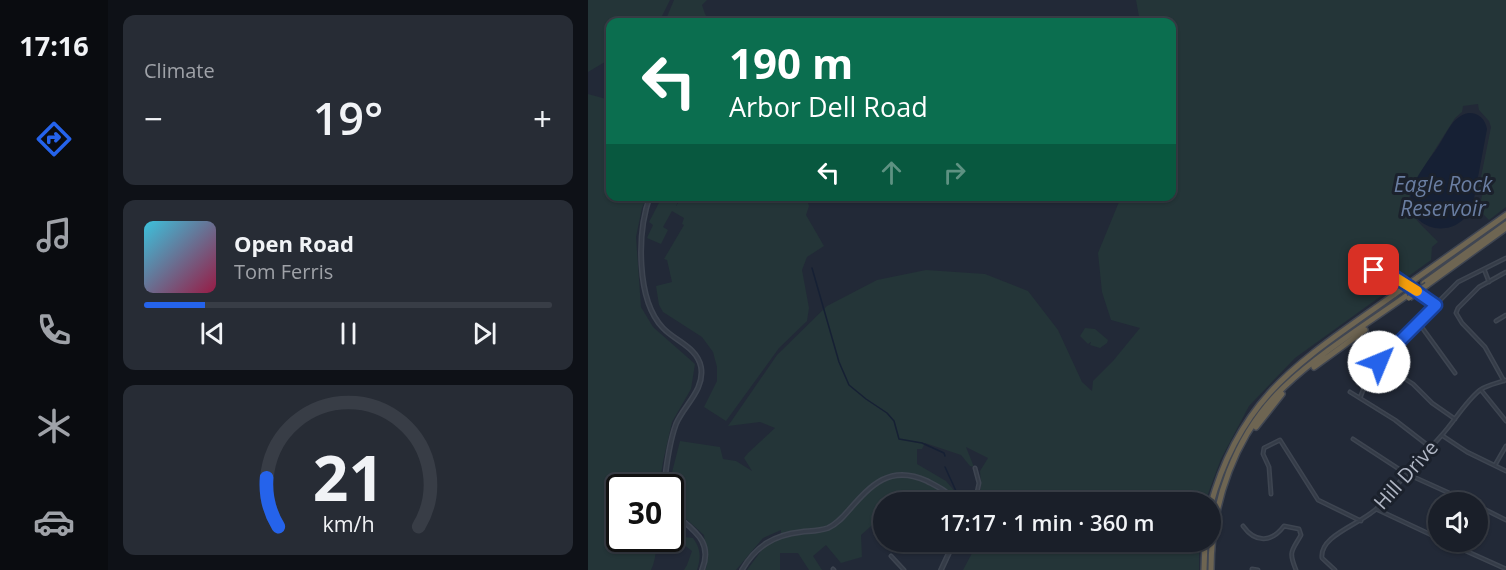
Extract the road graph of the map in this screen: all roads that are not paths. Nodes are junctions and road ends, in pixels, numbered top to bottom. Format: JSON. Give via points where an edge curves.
{"nodes":[{"id":1,"x":649,"y":201,"type":"edge"},
{"id":2,"x":1506,"y":216,"type":"edge"},
{"id":3,"x":1506,"y":224,"type":"edge"},
{"id":4,"x":1506,"y":228,"type":"edge"},
{"id":5,"x":1470,"y":252,"type":"junction"},
{"id":6,"x":1506,"y":258,"type":"edge"},
{"id":7,"x":1443,"y":266,"type":"junction"},
{"id":8,"x":1484,"y":269,"type":"junction"},
{"id":9,"x":1374,"y":270,"type":"dead end"},
{"id":10,"x":1506,"y":272,"type":"edge"},
{"id":11,"x":1422,"y":282,"type":"junction"},
{"id":12,"x":1489,"y":282,"type":"junction"},
{"id":13,"x":1436,"y":305,"type":"junction"},
{"id":14,"x":1506,"y":315,"type":"edge"},
{"id":15,"x":1496,"y":321,"type":"dead end"},
{"id":16,"x":1418,"y":322,"type":"junction"},
{"id":17,"x":1379,"y":362,"type":"junction"},
{"id":18,"x":1455,"y":373,"type":"dead end"},
{"id":19,"x":1505,"y":380,"type":"edge"},
{"id":20,"x":1481,"y":390,"type":"junction"},
{"id":21,"x":1350,"y":392,"type":"dead end"},
{"id":22,"x":1360,"y":398,"type":"junction"},
{"id":23,"x":1455,"y":419,"type":"junction"},
{"id":24,"x":1506,"y":421,"type":"edge"},
{"id":25,"x":1442,"y":435,"type":"junction"},
{"id":26,"x":1353,"y":439,"type":"dead end"},
{"id":27,"x":1430,"y":447,"type":"junction"},
{"id":28,"x":1506,"y":447,"type":"edge"},
{"id":29,"x":1495,"y":465,"type":"junction"},
{"id":30,"x":975,"y":468,"type":"dead end"},
{"id":31,"x":1506,"y":471,"type":"edge"},
{"id":32,"x":1405,"y":473,"type":"junction"},
{"id":33,"x":667,"y":474,"type":"edge"},
{"id":34,"x":946,"y":492,"type":"edge"},
{"id":35,"x":977,"y":492,"type":"edge"},
{"id":36,"x":1215,"y":492,"type":"edge"},
{"id":37,"x":1447,"y":492,"type":"edge"},
{"id":38,"x":1271,"y":494,"type":"dead end"},
{"id":39,"x":1376,"y":509,"type":"junction"},
{"id":40,"x":1488,"y":511,"type":"edge"},
{"id":41,"x":1506,"y":519,"type":"edge"},
{"id":42,"x":684,"y":521,"type":"edge"},
{"id":43,"x":1361,"y":521,"type":"junction"},
{"id":44,"x":1243,"y":526,"type":"dead end"},
{"id":45,"x":1428,"y":533,"type":"edge"},
{"id":46,"x":949,"y":552,"type":"edge"},
{"id":47,"x":1205,"y":552,"type":"edge"},
{"id":48,"x":1468,"y":552,"type":"edge"},
{"id":49,"x":891,"y":556,"type":"dead end"},
{"id":50,"x":1252,"y":568,"type":"dead end"},
{"id":51,"x":1506,"y":569,"type":"edge"},
{"id":52,"x":702,"y":570,"type":"edge"},
{"id":53,"x":742,"y":570,"type":"edge"},
{"id":54,"x":904,"y":570,"type":"edge"},
{"id":55,"x":941,"y":570,"type":"edge"},
{"id":56,"x":1204,"y":570,"type":"edge"},
{"id":57,"x":1212,"y":570,"type":"edge"},
{"id":58,"x":1258,"y":570,"type":"edge"},
{"id":59,"x":1296,"y":570,"type":"edge"},
{"id":60,"x":1335,"y":570,"type":"edge"}],
"edges":[{"from":1,"to":33,"type":"street","via":[[640,244],[648,303],[664,329],[697,356],[702,373],[699,386],[676,424]]},
{"from":2,"to":7,"type":"highway"},
{"from":3,"to":5,"type":"highway"},
{"from":4,"to":5,"type":"highway"},
{"from":5,"to":7,"type":"highway"},
{"from":6,"to":8,"type":"street"},
{"from":7,"to":11,"type":"highway"},
{"from":7,"to":11,"type":"highway"},
{"from":8,"to":12,"type":"street"},
{"from":8,"to":13,"type":"street","via":[[1458,282]]},
{"from":9,"to":13,"type":"street","via":[[1394,276]]},
{"from":10,"to":12,"type":"street"},
{"from":11,"to":36,"type":"highway","bridge":true,"via":[[1396,295],[1300,363],[1264,398],[1237,437]]},
{"from":11,"to":57,"type":"highway","bridge":true,"via":[[1301,376],[1255,428],[1238,457],[1223,497]]},
{"from":12,"to":19,"type":"street","via":[[1479,287],[1456,313],[1485,347]]},
{"from":13,"to":16,"type":"street"},
{"from":14,"to":15,"type":"street"},
{"from":16,"to":17,"type":"street"},
{"from":16,"to":18,"type":"street"},
{"from":17,"to":22,"type":"street"},
{"from":17,"to":23,"type":"street"},
{"from":19,"to":20,"type":"street","name":"Hill Drive"},
{"from":20,"to":23,"type":"street","name":"Hill Drive"},
{"from":20,"to":24,"type":"street"},
{"from":21,"to":22,"type":"street"},
{"from":22,"to":27,"type":"street"},
{"from":23,"to":25,"type":"street","name":"Hill Drive"},
{"from":25,"to":27,"type":"street","name":"Hill Drive"},
{"from":25,"to":29,"type":"street"},
{"from":26,"to":32,"type":"street"},
{"from":27,"to":32,"type":"street","name":"Hill Drive"},
{"from":28,"to":29,"type":"street"},
{"from":29,"to":31,"type":"street"},
{"from":30,"to":35,"type":"street"},
{"from":32,"to":37,"type":"street"},
{"from":32,"to":39,"type":"street","name":"Hill Drive"},
{"from":34,"to":53,"type":"street","via":[[921,478],[887,477],[872,484],[835,524],[767,541]]},
{"from":38,"to":43,"type":"street","via":[[1269,467],[1263,454],[1264,448],[1280,440],[1318,500]]},
{"from":39,"to":43,"type":"street","name":"Hill Drive"},
{"from":39,"to":45,"type":"street"},
{"from":40,"to":41,"type":"street"},
{"from":42,"to":52,"type":"street","via":[[700,537],[706,554]]},
{"from":43,"to":60,"type":"street","name":"Hill Drive","via":[[1336,534],[1322,551],[1322,558]]},
{"from":44,"to":59,"type":"street","via":[[1249,534],[1264,539],[1277,535],[1284,526],[1299,529],[1301,535],[1292,549]]},
{"from":46,"to":55,"type":"street"},
{"from":47,"to":56,"type":"highway"},
{"from":48,"to":51,"type":"street"},
{"from":49,"to":54,"type":"street"},
{"from":50,"to":58,"type":"street"}]}
